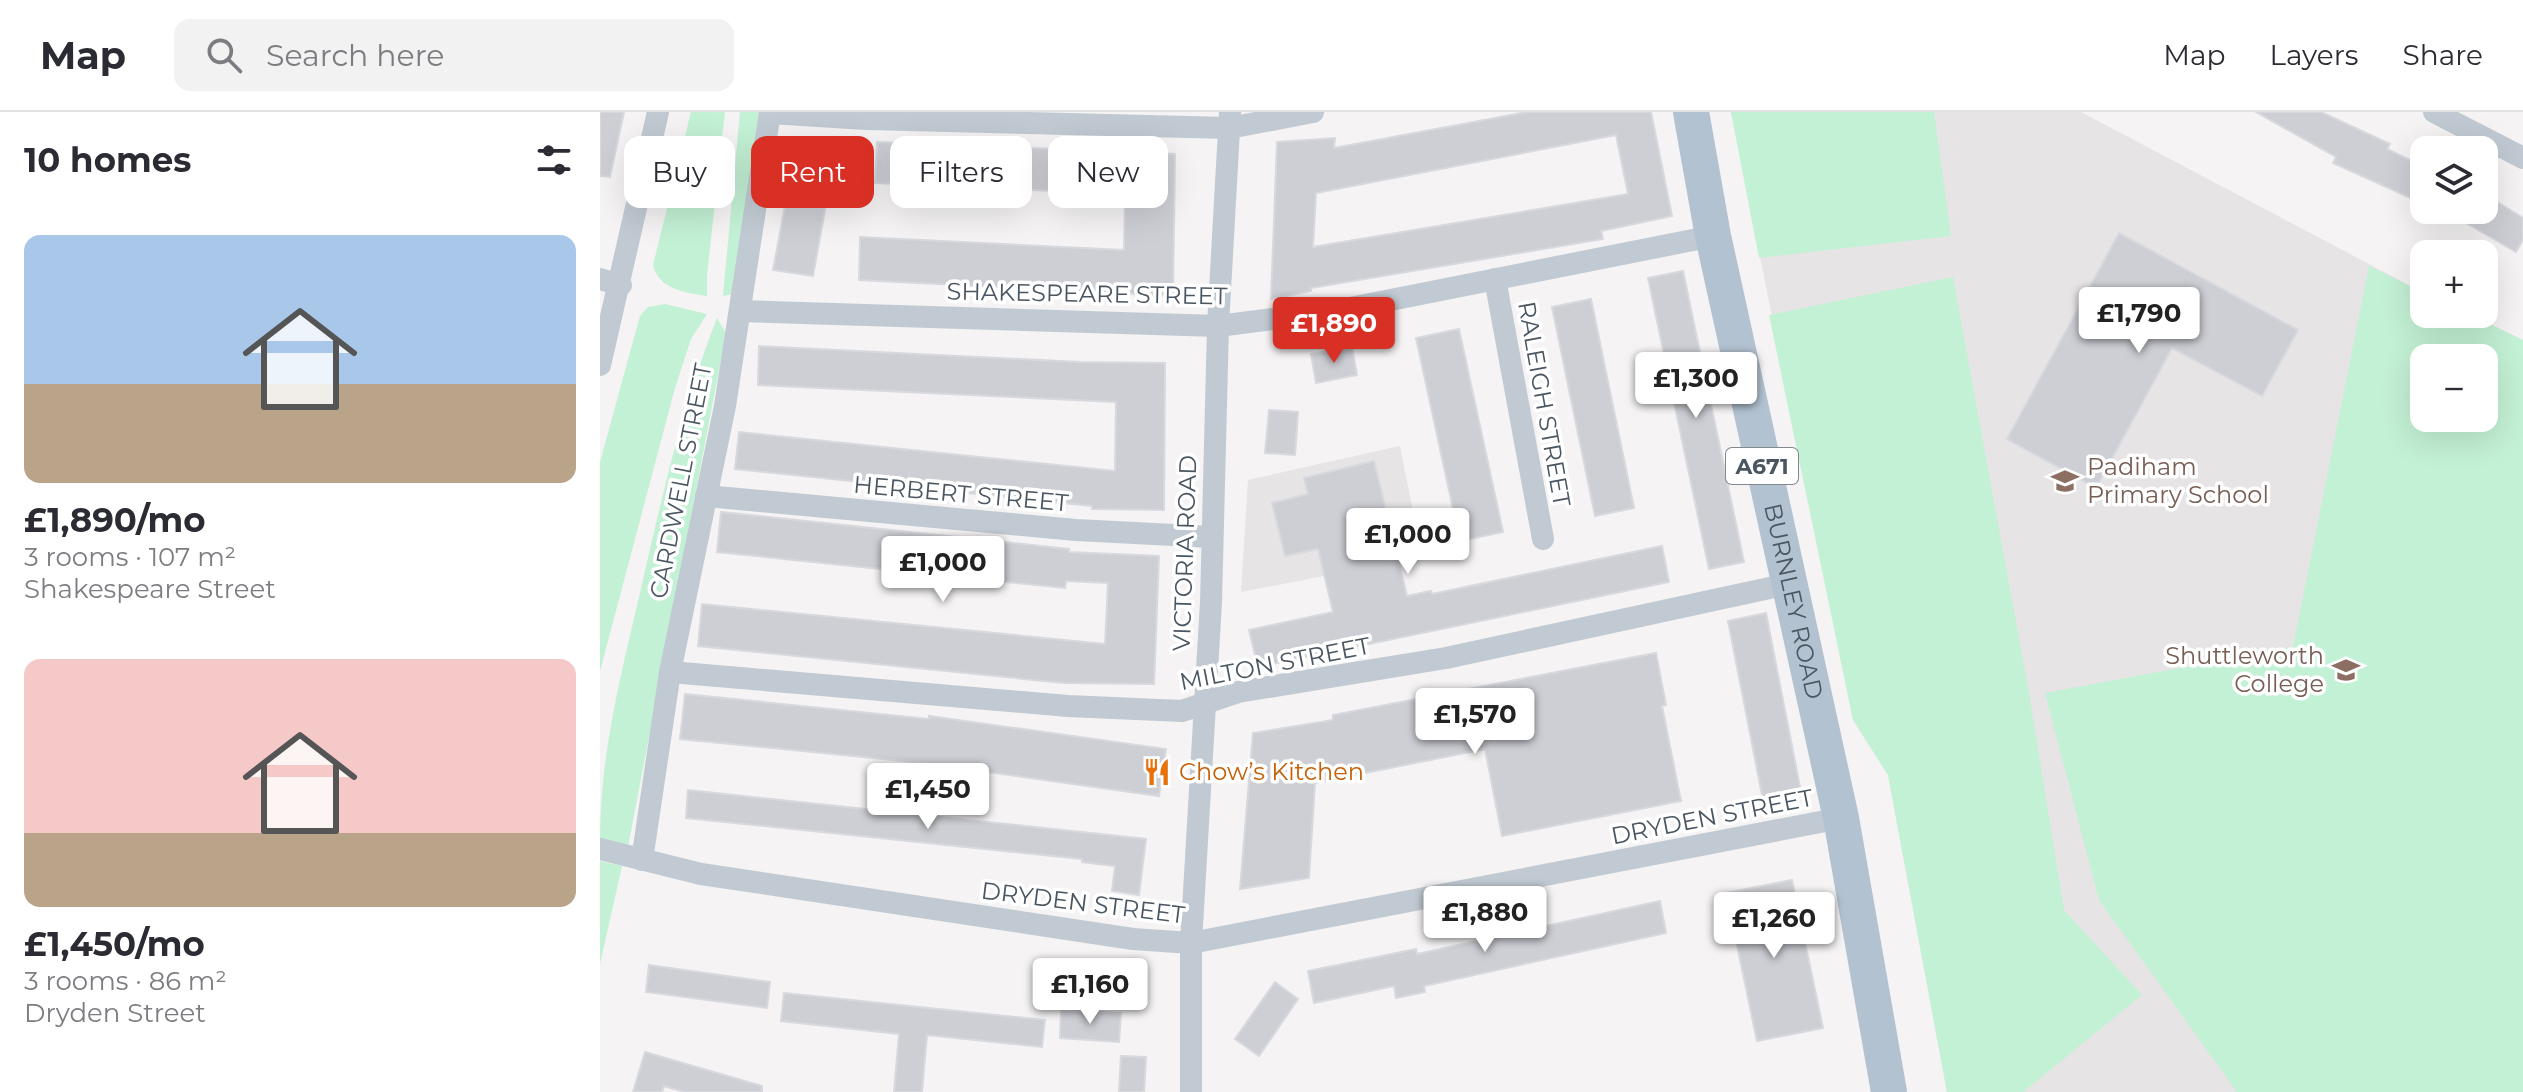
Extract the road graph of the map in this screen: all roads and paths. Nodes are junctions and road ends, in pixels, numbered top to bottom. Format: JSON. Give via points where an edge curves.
{"nodes":[{"id":1,"x":658,"y":112,"type":"edge"},
{"id":2,"x":770,"y":112,"type":"edge"},
{"id":3,"x":1313,"y":112,"type":"edge"},
{"id":4,"x":1691,"y":112,"type":"edge"},
{"id":5,"x":2434,"y":112,"type":"edge"},
{"id":6,"x":1229,"y":120,"type":"edge"},
{"id":7,"x":2523,"y":158,"type":"edge"},
{"id":8,"x":1713,"y":236,"type":"junction"},
{"id":9,"x":1495,"y":279,"type":"junction"},
{"id":10,"x":610,"y":282,"type":"edge"},
{"id":11,"x":740,"y":311,"type":"junction"},
{"id":12,"x":1218,"y":326,"type":"junction"},
{"id":13,"x":600,"y":365,"type":"edge"},
{"id":14,"x":706,"y":496,"type":"junction"},
{"id":15,"x":1212,"y":537,"type":"junction"},
{"id":16,"x":1543,"y":539,"type":"dead end"},
{"id":17,"x":1788,"y":584,"type":"junction"},
{"id":18,"x":670,"y":672,"type":"junction"},
{"id":19,"x":1205,"y":703,"type":"junction"},
{"id":20,"x":1841,"y":818,"type":"junction"},
{"id":21,"x":600,"y":849,"type":"edge"},
{"id":22,"x":642,"y":860,"type":"junction"},
{"id":23,"x":1191,"y":943,"type":"junction"},
{"id":24,"x":1191,"y":1092,"type":"edge"},
{"id":25,"x":1889,"y":1092,"type":"edge"}],
"edges":[{"from":1,"to":10,"type":"street"},
{"from":2,"to":6,"type":"street","via":[[866,119]]},
{"from":2,"to":11,"type":"street","name":"CARDWELL STREET"},
{"from":3,"to":6,"type":"street"},
{"from":4,"to":8,"type":"main road","name":"BURNLEY ROAD","number":"A671"},
{"from":5,"to":7,"type":"street"},
{"from":6,"to":12,"type":"street","name":"VICTORIA ROAD"},
{"from":8,"to":9,"type":"street","name":"SHAKESPEARE STREET"},
{"from":8,"to":17,"type":"main road","name":"BURNLEY ROAD","number":"A671"},
{"from":9,"to":12,"type":"street","name":"SHAKESPEARE STREET","via":[[1335,311]]},
{"from":9,"to":16,"type":"street","name":"RALEIGH STREET"},
{"from":10,"to":13,"type":"street"},
{"from":11,"to":12,"type":"street","name":"SHAKESPEARE STREET"},
{"from":11,"to":14,"type":"street","name":"CARDWELL STREET"},
{"from":12,"to":15,"type":"street","name":"VICTORIA ROAD"},
{"from":14,"to":15,"type":"street","name":"HERBERT STREET","via":[[1076,530]]},
{"from":14,"to":18,"type":"street","name":"CARDWELL STREET"},
{"from":15,"to":19,"type":"street","name":"VICTORIA ROAD"},
{"from":17,"to":19,"type":"street","name":"MILTON STREET","via":[[1446,658],[1238,692]]},
{"from":17,"to":20,"type":"main road","name":"BURNLEY ROAD","number":"A671"},
{"from":18,"to":19,"type":"street","name":"MILTON STREET","via":[[1068,706],[1182,711]]},
{"from":18,"to":22,"type":"street","name":"CARDWELL STREET"},
{"from":19,"to":23,"type":"street","name":"VICTORIA ROAD"},
{"from":20,"to":23,"type":"street","name":"DRYDEN STREET"},
{"from":20,"to":25,"type":"main road","name":"BURNLEY ROAD","number":"A671"},
{"from":21,"to":22,"type":"street","name":"DRYDEN STREET"},
{"from":22,"to":23,"type":"street","name":"DRYDEN STREET","via":[[701,874],[1133,939]]},
{"from":23,"to":24,"type":"street","name":"VICTORIA ROAD"}]}
